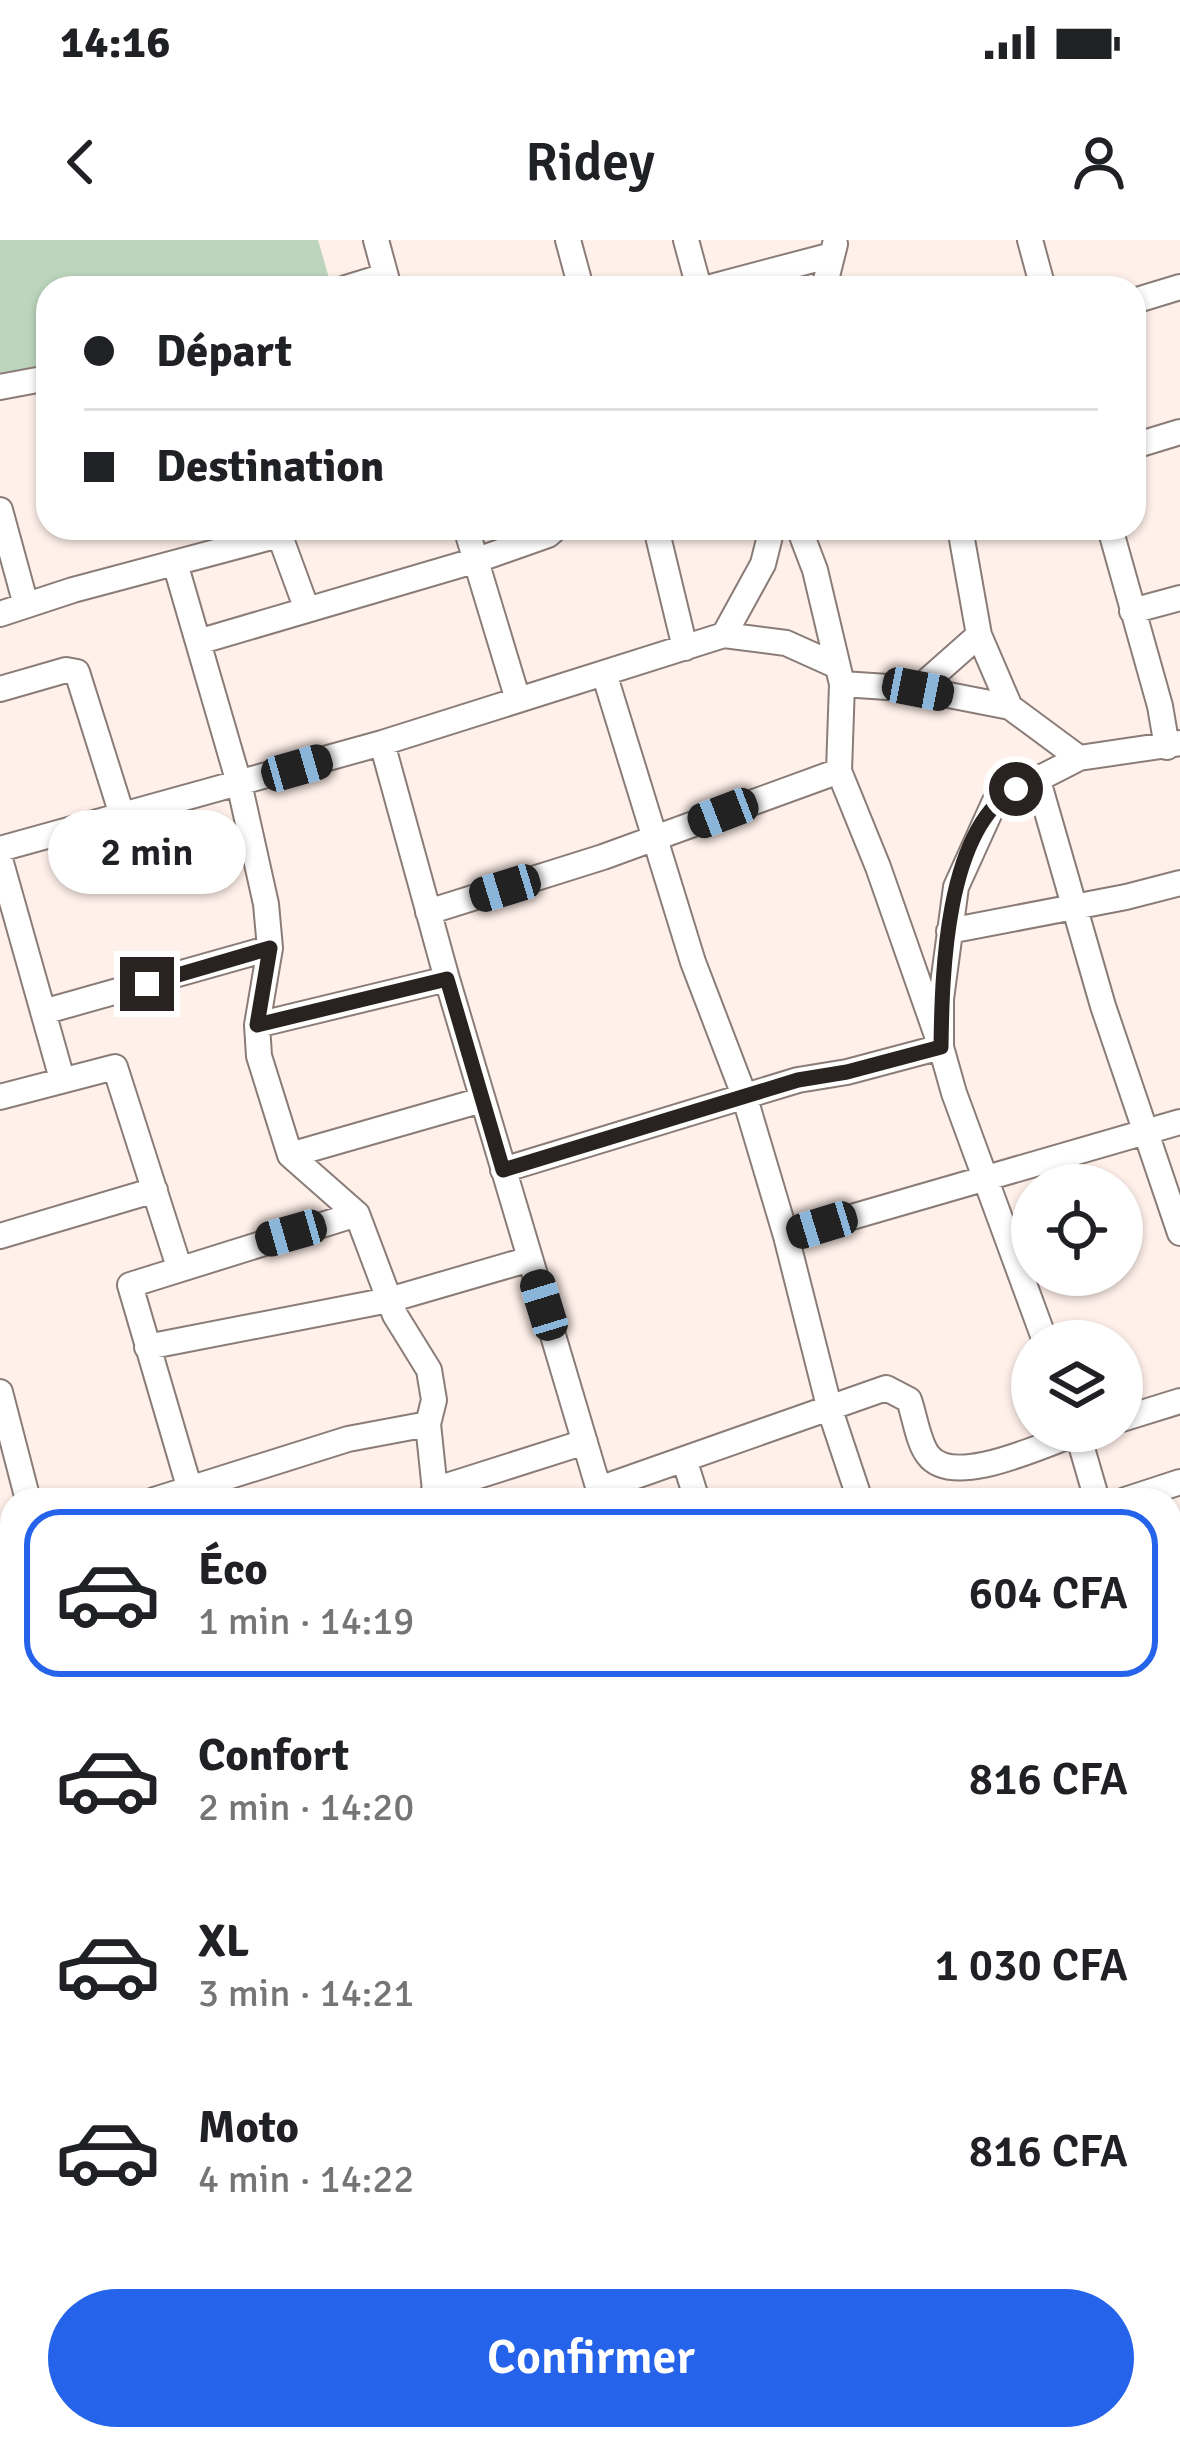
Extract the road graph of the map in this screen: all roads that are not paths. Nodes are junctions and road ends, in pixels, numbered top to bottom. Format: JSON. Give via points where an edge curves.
{"nodes":[{"id":1,"x":376,"y":240,"type":"edge"},
{"id":2,"x":568,"y":240,"type":"edge"},
{"id":3,"x":686,"y":240,"type":"edge"},
{"id":4,"x":1030,"y":240,"type":"edge"},
{"id":5,"x":834,"y":248,"type":"edge"},
{"id":6,"x":385,"y":276,"type":"edge"},
{"id":7,"x":577,"y":276,"type":"edge"},
{"id":8,"x":699,"y":276,"type":"edge"},
{"id":9,"x":742,"y":276,"type":"edge"},
{"id":10,"x":1040,"y":276,"type":"edge"},
{"id":11,"x":1180,"y":287,"type":"edge"},
{"id":12,"x":1146,"y":297,"type":"edge"},
{"id":13,"x":36,"y":380,"type":"edge"},
{"id":14,"x":0,"y":387,"type":"edge"},
{"id":15,"x":1180,"y":433,"type":"edge"},
{"id":16,"x":1146,"y":443,"type":"edge"},
{"id":17,"x":1,"y":520,"type":"edge"},
{"id":18,"x":251,"y":540,"type":"edge"},
{"id":19,"x":281,"y":540,"type":"edge"},
{"id":20,"x":470,"y":540,"type":"edge"},
{"id":21,"x":534,"y":540,"type":"edge"},
{"id":22,"x":659,"y":540,"type":"edge"},
{"id":23,"x":769,"y":540,"type":"edge"},
{"id":24,"x":804,"y":540,"type":"edge"},
{"id":25,"x":962,"y":540,"type":"edge"},
{"id":26,"x":1113,"y":540,"type":"edge"},
{"id":27,"x":477,"y":560,"type":"junction"},
{"id":28,"x":175,"y":563,"type":"junction"},
{"id":29,"x":1180,"y":598,"type":"edge"},
{"id":30,"x":26,"y":605,"type":"junction"},
{"id":31,"x":306,"y":607,"type":"junction"},
{"id":32,"x":1132,"y":610,"type":"junction"},
{"id":33,"x":0,"y":614,"type":"edge"},
{"id":34,"x":724,"y":635,"type":"junction"},
{"id":35,"x":979,"y":635,"type":"junction"},
{"id":36,"x":198,"y":642,"type":"junction"},
{"id":37,"x":686,"y":648,"type":"junction"},
{"id":38,"x":604,"y":673,"type":"junction"},
{"id":39,"x":838,"y":675,"type":"junction"},
{"id":40,"x":0,"y":689,"type":"edge"},
{"id":41,"x":918,"y":689,"type":"junction"},
{"id":42,"x":518,"y":700,"type":"junction"},
{"id":43,"x":1010,"y":706,"type":"junction"},
{"id":44,"x":382,"y":743,"type":"junction"},
{"id":45,"x":1173,"y":745,"type":"edge"},
{"id":46,"x":1078,"y":758,"type":"junction"},
{"id":47,"x":839,"y":770,"type":"junction"},
{"id":48,"x":1037,"y":777,"type":"junction"},
{"id":49,"x":239,"y":783,"type":"junction"},
{"id":50,"x":122,"y":815,"type":"junction"},
{"id":51,"x":656,"y":838,"type":"junction"},
{"id":52,"x":0,"y":849,"type":"edge"},
{"id":53,"x":0,"y":859,"type":"edge"},
{"id":54,"x":1180,"y":883,"type":"edge"},
{"id":55,"x":1072,"y":906,"type":"junction"},
{"id":56,"x":428,"y":912,"type":"junction"},
{"id":57,"x":949,"y":931,"type":"junction"},
{"id":58,"x":270,"y":948,"type":"junction"},
{"id":59,"x":447,"y":979,"type":"junction"},
{"id":60,"x":43,"y":1012,"type":"junction"},
{"id":61,"x":257,"y":1025,"type":"junction"},
{"id":62,"x":941,"y":1047,"type":"junction"},
{"id":63,"x":62,"y":1079,"type":"junction"},
{"id":64,"x":744,"y":1095,"type":"junction"},
{"id":65,"x":0,"y":1097,"type":"edge"},
{"id":66,"x":482,"y":1100,"type":"junction"},
{"id":67,"x":1180,"y":1122,"type":"edge"},
{"id":68,"x":1146,"y":1133,"type":"junction"},
{"id":69,"x":290,"y":1155,"type":"junction"},
{"id":70,"x":503,"y":1170,"type":"junction"},
{"id":71,"x":986,"y":1176,"type":"junction"},
{"id":72,"x":155,"y":1190,"type":"junction"},
{"id":73,"x":357,"y":1214,"type":"junction"},
{"id":74,"x":1180,"y":1233,"type":"edge"},
{"id":75,"x":0,"y":1236,"type":"edge"},
{"id":76,"x":786,"y":1236,"type":"junction"},
{"id":77,"x":530,"y":1259,"type":"junction"},
{"id":78,"x":179,"y":1267,"type":"junction"},
{"id":79,"x":389,"y":1300,"type":"junction"},
{"id":80,"x":1037,"y":1320,"type":"edge"},
{"id":81,"x":147,"y":1347,"type":"junction"},
{"id":82,"x":0,"y":1392,"type":"edge"},
{"id":83,"x":1180,"y":1401,"type":"edge"},
{"id":84,"x":830,"y":1410,"type":"junction"},
{"id":85,"x":1143,"y":1412,"type":"edge"},
{"id":86,"x":428,"y":1424,"type":"junction"},
{"id":87,"x":585,"y":1442,"type":"junction"},
{"id":88,"x":1021,"y":1452,"type":"edge"},
{"id":89,"x":1084,"y":1452,"type":"edge"},
{"id":90,"x":686,"y":1462,"type":"junction"},
{"id":91,"x":25,"y":1488,"type":"edge"},
{"id":92,"x":189,"y":1488,"type":"edge"},
{"id":93,"x":211,"y":1488,"type":"edge"},
{"id":94,"x":434,"y":1488,"type":"edge"},
{"id":95,"x":455,"y":1488,"type":"edge"},
{"id":96,"x":599,"y":1488,"type":"edge"},
{"id":97,"x":617,"y":1488,"type":"edge"},
{"id":98,"x":694,"y":1488,"type":"edge"},
{"id":99,"x":856,"y":1488,"type":"edge"},
{"id":100,"x":1094,"y":1488,"type":"edge"}],
"edges":[{"from":1,"to":6,"type":"street"},
{"from":2,"to":7,"type":"street"},
{"from":3,"to":8,"type":"street"},
{"from":4,"to":10,"type":"street"},
{"from":5,"to":9,"type":"street"},
{"from":11,"to":12,"type":"street"},
{"from":13,"to":14,"type":"street"},
{"from":15,"to":16,"type":"street"},
{"from":17,"to":30,"type":"street"},
{"from":18,"to":28,"type":"street"},
{"from":19,"to":31,"type":"street"},
{"from":20,"to":27,"type":"street"},
{"from":21,"to":27,"type":"street"},
{"from":22,"to":37,"type":"street"},
{"from":23,"to":34,"type":"street"},
{"from":24,"to":39,"type":"street"},
{"from":25,"to":35,"type":"street"},
{"from":26,"to":32,"type":"street"},
{"from":27,"to":31,"type":"street"},
{"from":27,"to":42,"type":"street"},
{"from":28,"to":30,"type":"street"},
{"from":28,"to":36,"type":"street"},
{"from":29,"to":32,"type":"street"},
{"from":30,"to":33,"type":"street"},
{"from":31,"to":36,"type":"street"},
{"from":32,"to":45,"type":"street"},
{"from":34,"to":37,"type":"street"},
{"from":34,"to":39,"type":"street","via":[[785,643]]},
{"from":35,"to":41,"type":"street"},
{"from":35,"to":43,"type":"street"},
{"from":36,"to":49,"type":"street"},
{"from":37,"to":38,"type":"street"},
{"from":38,"to":42,"type":"street"},
{"from":38,"to":51,"type":"street"},
{"from":39,"to":41,"type":"street"},
{"from":39,"to":47,"type":"street"},
{"from":40,"to":50,"type":"street","via":[[77,672]]},
{"from":41,"to":43,"type":"street"},
{"from":42,"to":44,"type":"street"},
{"from":43,"to":46,"type":"street"},
{"from":44,"to":49,"type":"street"},
{"from":44,"to":56,"type":"street"},
{"from":45,"to":46,"type":"street"},
{"from":46,"to":48,"type":"street"},
{"from":47,"to":51,"type":"street"},
{"from":47,"to":62,"type":"street"},
{"from":48,"to":55,"type":"street"},
{"from":48,"to":57,"type":"street","via":[[995,801],[956,887]]},
{"from":49,"to":50,"type":"street"},
{"from":49,"to":58,"type":"street"},
{"from":50,"to":52,"type":"street"},
{"from":51,"to":56,"type":"street"},
{"from":51,"to":64,"type":"street"},
{"from":53,"to":60,"type":"street"},
{"from":54,"to":55,"type":"street"},
{"from":55,"to":57,"type":"street"},
{"from":55,"to":68,"type":"street"},
{"from":56,"to":59,"type":"street"},
{"from":57,"to":62,"type":"street"},
{"from":58,"to":60,"type":"street"},
{"from":58,"to":61,"type":"street"},
{"from":59,"to":61,"type":"street"},
{"from":59,"to":66,"type":"street"},
{"from":60,"to":63,"type":"street"},
{"from":61,"to":69,"type":"street"},
{"from":62,"to":64,"type":"street"},
{"from":62,"to":71,"type":"street"},
{"from":63,"to":65,"type":"street"},
{"from":63,"to":72,"type":"street","via":[[116,1068]]},
{"from":64,"to":70,"type":"street"},
{"from":64,"to":76,"type":"street"},
{"from":66,"to":69,"type":"street"},
{"from":66,"to":70,"type":"street"},
{"from":67,"to":68,"type":"street"},
{"from":68,"to":71,"type":"street"},
{"from":68,"to":74,"type":"street"},
{"from":69,"to":73,"type":"street"},
{"from":70,"to":77,"type":"street"},
{"from":71,"to":76,"type":"street"},
{"from":71,"to":80,"type":"street"},
{"from":72,"to":75,"type":"street"},
{"from":72,"to":78,"type":"street"},
{"from":73,"to":78,"type":"street"},
{"from":73,"to":79,"type":"street"},
{"from":76,"to":84,"type":"street"},
{"from":77,"to":79,"type":"street"},
{"from":77,"to":87,"type":"street"},
{"from":78,"to":81,"type":"street","via":[[129,1286]]},
{"from":79,"to":81,"type":"street"},
{"from":79,"to":86,"type":"street","via":[[429,1370]]},
{"from":81,"to":92,"type":"street"},
{"from":82,"to":91,"type":"street"},
{"from":83,"to":85,"type":"street"},
{"from":84,"to":88,"type":"street","via":[[886,1388],[909,1400],[927,1454],[943,1468],[966,1471]]},
{"from":84,"to":90,"type":"street"},
{"from":84,"to":99,"type":"street"},
{"from":86,"to":93,"type":"street","via":[[348,1439]]},
{"from":86,"to":94,"type":"street"},
{"from":87,"to":95,"type":"street"},
{"from":87,"to":96,"type":"street"},
{"from":89,"to":100,"type":"street"},
{"from":90,"to":97,"type":"street"},
{"from":90,"to":98,"type":"street"}]}
